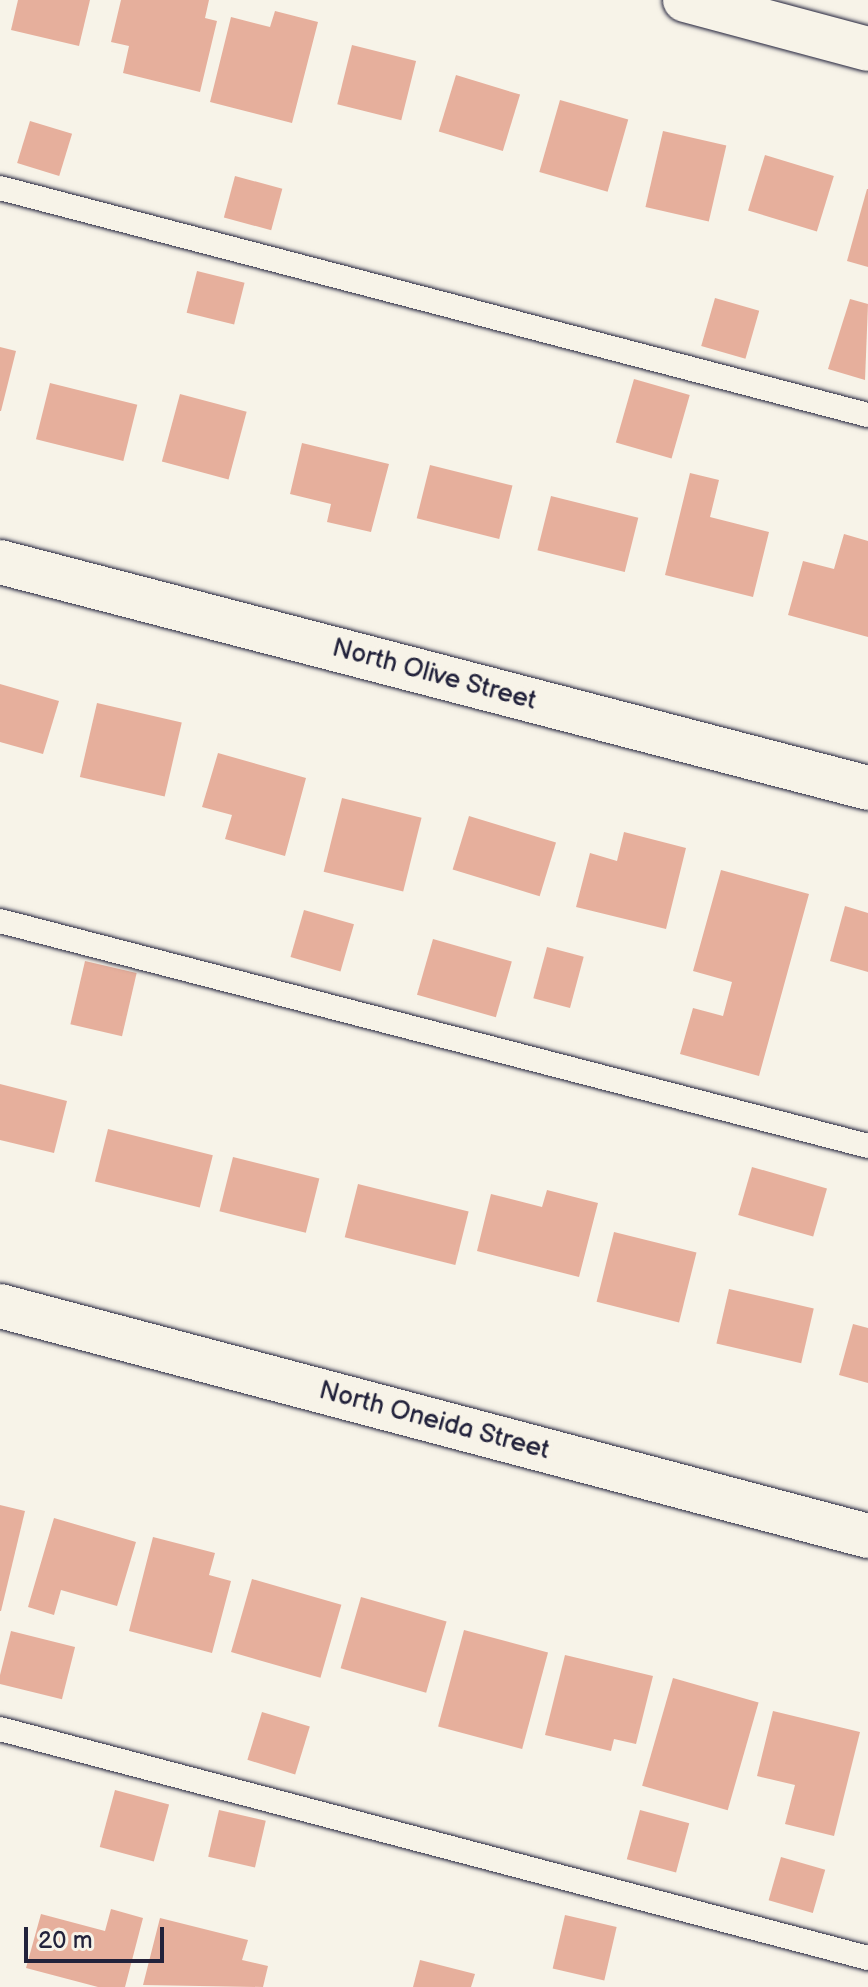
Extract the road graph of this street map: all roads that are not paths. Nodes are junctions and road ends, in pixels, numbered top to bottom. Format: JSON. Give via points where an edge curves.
{"nodes":[{"id":1,"x":685,"y":0,"type":"edge"},
{"id":2,"x":868,"y":49,"type":"edge"},
{"id":3,"x":0,"y":188,"type":"edge"},
{"id":4,"x":868,"y":415,"type":"edge"},
{"id":5,"x":0,"y":562,"type":"edge"},
{"id":6,"x":868,"y":788,"type":"edge"},
{"id":7,"x":0,"y":921,"type":"edge"},
{"id":8,"x":868,"y":1146,"type":"edge"},
{"id":9,"x":0,"y":1306,"type":"edge"},
{"id":10,"x":868,"y":1536,"type":"edge"},
{"id":11,"x":0,"y":1729,"type":"edge"},
{"id":12,"x":868,"y":1958,"type":"edge"}],
"edges":[{"from":1,"to":2,"type":"street"},
{"from":3,"to":4,"type":"lane"},
{"from":5,"to":6,"type":"street","name":"North Olive Street"},
{"from":7,"to":8,"type":"lane"},
{"from":9,"to":10,"type":"street","name":"North Oneida Street"},
{"from":11,"to":12,"type":"lane"}]}
